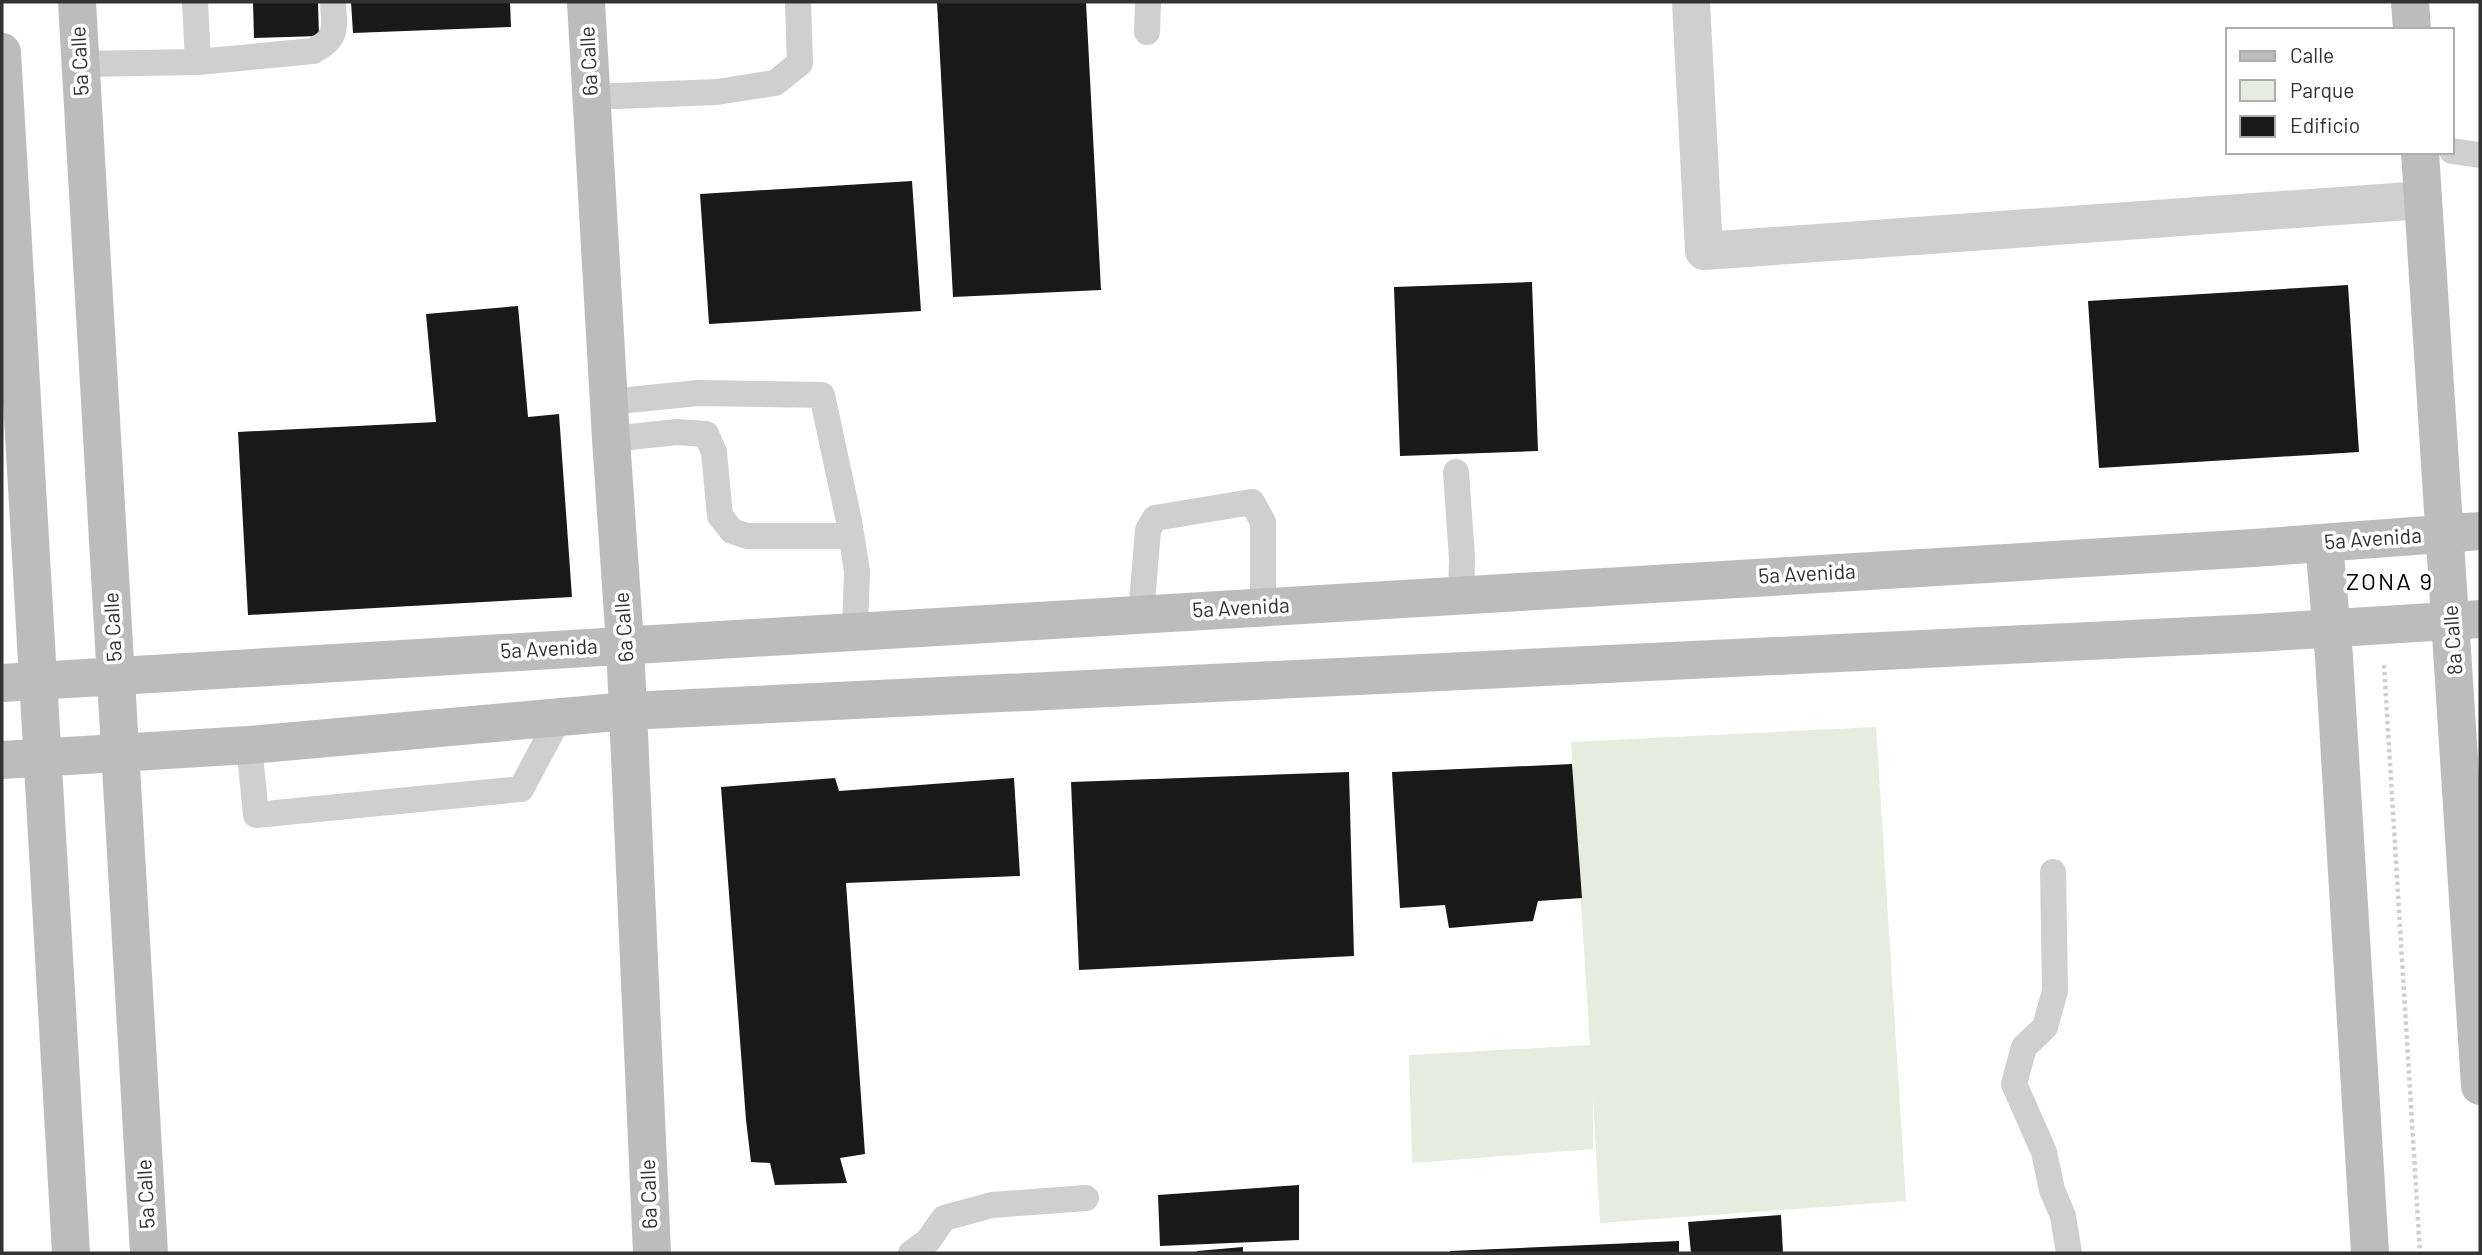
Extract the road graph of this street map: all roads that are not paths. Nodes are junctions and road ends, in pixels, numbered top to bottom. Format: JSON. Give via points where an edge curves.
{"nodes":[{"id":1,"x":77,"y":2,"type":"edge"},
{"id":2,"x":195,"y":2,"type":"edge"},
{"id":3,"x":333,"y":2,"type":"edge"},
{"id":4,"x":586,"y":2,"type":"edge"},
{"id":5,"x":798,"y":2,"type":"edge"},
{"id":6,"x":1148,"y":2,"type":"edge"},
{"id":7,"x":1691,"y":2,"type":"edge"},
{"id":8,"x":2410,"y":2,"type":"edge"},
{"id":9,"x":2412,"y":28,"type":"edge"},
{"id":10,"x":1147,"y":32,"type":"dead end"},
{"id":11,"x":2,"y":52,"type":"edge"},
{"id":12,"x":198,"y":62,"type":"junction"},
{"id":13,"x":80,"y":64,"type":"junction"},
{"id":14,"x":591,"y":97,"type":"junction"},
{"id":15,"x":2454,"y":151,"type":"edge"},
{"id":16,"x":2420,"y":154,"type":"edge"},
{"id":17,"x":2480,"y":155,"type":"edge"},
{"id":18,"x":2423,"y":200,"type":"junction"},
{"id":19,"x":9,"y":312,"type":"edge"},
{"id":20,"x":609,"y":402,"type":"junction"},
{"id":21,"x":611,"y":439,"type":"junction"},
{"id":22,"x":1456,"y":472,"type":"dead end"},
{"id":23,"x":2463,"y":533,"type":"edge"},
{"id":24,"x":851,"y":536,"type":"junction"},
{"id":25,"x":2324,"y":543,"type":"junction"},
{"id":26,"x":1461,"y":595,"type":"junction"},
{"id":27,"x":1262,"y":607,"type":"junction"},
{"id":28,"x":1141,"y":614,"type":"junction"},
{"id":29,"x":2466,"y":620,"type":"edge"},
{"id":30,"x":2332,"y":628,"type":"junction"},
{"id":31,"x":855,"y":631,"type":"junction"},
{"id":32,"x":625,"y":645,"type":"junction"},
{"id":33,"x":116,"y":676,"type":"junction"},
{"id":34,"x":20,"y":682,"type":"edge"},
{"id":35,"x":628,"y":711,"type":"junction"},
{"id":36,"x":560,"y":716,"type":"junction"},
{"id":37,"x":249,"y":745,"type":"junction"},
{"id":38,"x":120,"y":754,"type":"junction"},
{"id":39,"x":43,"y":757,"type":"junction"},
{"id":40,"x":2,"y":760,"type":"edge"},
{"id":41,"x":2053,"y":872,"type":"dead end"},
{"id":42,"x":2480,"y":1086,"type":"edge"},
{"id":43,"x":1086,"y":1198,"type":"dead end"},
{"id":44,"x":71,"y":1253,"type":"edge"},
{"id":45,"x":149,"y":1253,"type":"edge"},
{"id":46,"x":652,"y":1253,"type":"edge"},
{"id":47,"x":911,"y":1253,"type":"edge"},
{"id":48,"x":2068,"y":1253,"type":"edge"},
{"id":49,"x":2370,"y":1253,"type":"edge"}],
"edges":[{"from":1,"to":13,"type":"street","name":"5a Calle"},
{"from":2,"to":12,"type":"lane"},
{"from":3,"to":12,"type":"lane","via":[[335,31],[327,44],[313,51]]},
{"from":4,"to":14,"type":"street","name":"6a Calle"},
{"from":5,"to":14,"type":"lane","via":[[800,63],[775,83],[716,92]]},
{"from":6,"to":10,"type":"lane"},
{"from":7,"to":18,"type":"street","via":[[1704,251]]},
{"from":8,"to":9,"type":"street"},
{"from":11,"to":19,"type":"street"},
{"from":12,"to":13,"type":"lane"},
{"from":13,"to":33,"type":"street","name":"5a Calle"},
{"from":14,"to":20,"type":"street","name":"6a Calle"},
{"from":15,"to":17,"type":"lane"},
{"from":16,"to":18,"type":"street","name":"8a Calle"},
{"from":18,"to":23,"type":"street","name":"8a Calle","via":[[2440,480]]},
{"from":19,"to":34,"type":"street"},
{"from":20,"to":21,"type":"street","name":"6a Calle"},
{"from":20,"to":24,"type":"lane","via":[[698,393],[822,395]]},
{"from":21,"to":24,"type":"lane","via":[[677,432],[706,434],[714,452],[720,516],[732,531],[747,536]]},
{"from":21,"to":32,"type":"street","name":"6a Calle"},
{"from":22,"to":26,"type":"lane"},
{"from":23,"to":25,"type":"street","name":"5a Avenida"},
{"from":23,"to":29,"type":"street","name":"8a Calle"},
{"from":24,"to":31,"type":"lane","via":[[857,571]]},
{"from":25,"to":26,"type":"street","name":"5a Avenida"},
{"from":25,"to":30,"type":"street"},
{"from":26,"to":27,"type":"street","name":"5a Avenida"},
{"from":27,"to":28,"type":"street","name":"5a Avenida"},
{"from":27,"to":28,"type":"lane","via":[[1263,522],[1251,502],[1155,518],[1148,530]]},
{"from":28,"to":31,"type":"street","name":"5a Avenida"},
{"from":29,"to":30,"type":"street"},
{"from":29,"to":42,"type":"street","name":"8a Calle"},
{"from":30,"to":35,"type":"street"},
{"from":30,"to":49,"type":"street"},
{"from":31,"to":32,"type":"street","name":"5a Avenida"},
{"from":32,"to":33,"type":"street","name":"5a Avenida"},
{"from":32,"to":35,"type":"street","name":"6a Calle"},
{"from":33,"to":34,"type":"street","name":"5a Avenida"},
{"from":33,"to":38,"type":"street","name":"5a Calle"},
{"from":34,"to":39,"type":"street"},
{"from":35,"to":36,"type":"street"},
{"from":35,"to":46,"type":"street","name":"6a Calle"},
{"from":36,"to":37,"type":"street"},
{"from":36,"to":37,"type":"lane","via":[[521,789],[256,815]]},
{"from":37,"to":38,"type":"street"},
{"from":38,"to":39,"type":"street"},
{"from":38,"to":45,"type":"street","name":"5a Calle"},
{"from":39,"to":40,"type":"street"},
{"from":39,"to":44,"type":"street"},
{"from":41,"to":48,"type":"lane","via":[[2055,991],[2045,1027],[2024,1047],[2014,1084],[2044,1152],[2063,1216]]},
{"from":43,"to":47,"type":"lane","via":[[992,1205],[944,1218],[928,1241]]}]}
